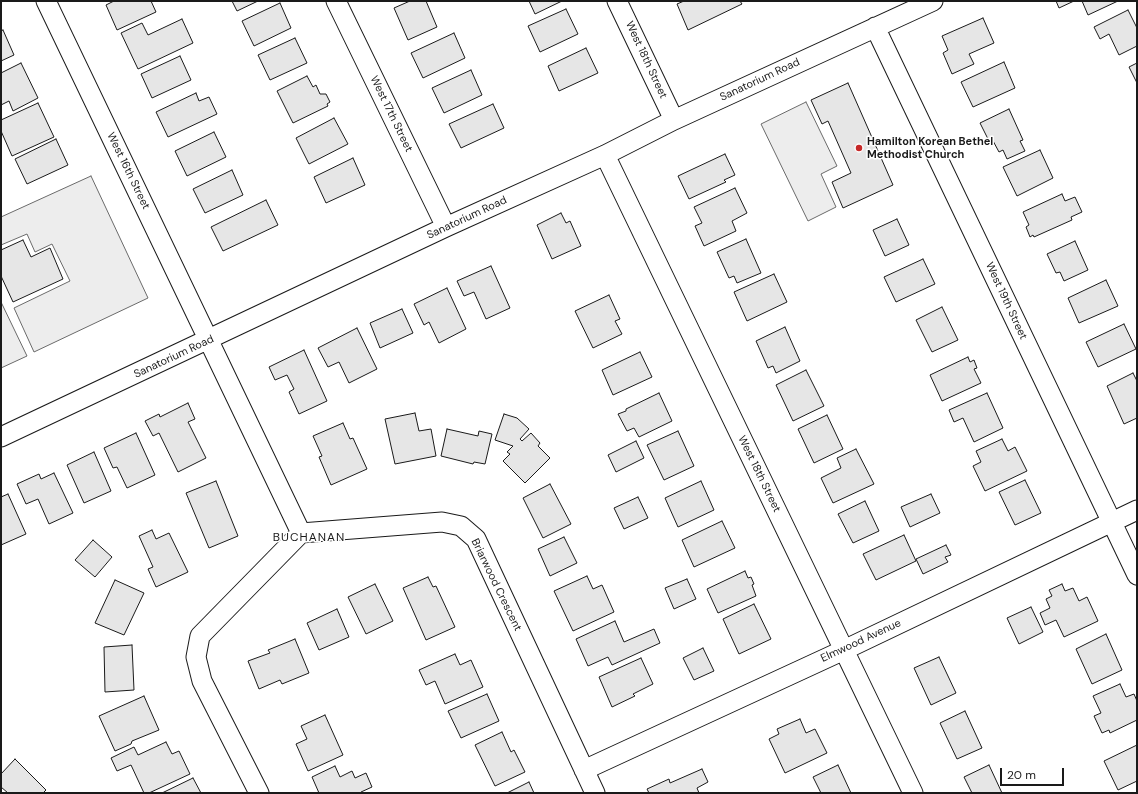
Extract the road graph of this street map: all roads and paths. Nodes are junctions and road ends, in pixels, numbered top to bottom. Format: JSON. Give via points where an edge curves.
{"nodes":[{"id":1,"x":46,"y":1,"type":"edge"},
{"id":2,"x":336,"y":1,"type":"edge"},
{"id":3,"x":618,"y":1,"type":"edge"},
{"id":4,"x":933,"y":1,"type":"edge"},
{"id":5,"x":906,"y":7,"type":"edge"},
{"id":6,"x":875,"y":27,"type":"junction"},
{"id":7,"x":674,"y":120,"type":"junction"},
{"id":8,"x":605,"y":155,"type":"junction"},
{"id":9,"x":446,"y":227,"type":"junction"},
{"id":10,"x":210,"y":340,"type":"junction"},
{"id":11,"x":1,"y":437,"type":"edge"},
{"id":12,"x":1137,"y":510,"type":"edge"},
{"id":13,"x":1111,"y":522,"type":"junction"},
{"id":14,"x":301,"y":533,"type":"junction"},
{"id":15,"x":1137,"y":575,"type":"edge"},
{"id":16,"x":844,"y":650,"type":"junction"},
{"id":17,"x":584,"y":770,"type":"junction"},
{"id":18,"x":259,"y":793,"type":"edge"},
{"id":19,"x":595,"y":793,"type":"edge"},
{"id":20,"x":913,"y":793,"type":"edge"}],
"edges":[{"from":1,"to":10,"type":"street","name":"West 16th Street"},
{"from":2,"to":9,"type":"street","name":"West 17th Street"},
{"from":3,"to":7,"type":"street","name":"West 18th Street"},
{"from":4,"to":5,"type":"street","name":"Sanatorium Road"},
{"from":5,"to":6,"type":"street","name":"Sanatorium Road"},
{"from":6,"to":7,"type":"street","name":"Sanatorium Road"},
{"from":6,"to":13,"type":"street","name":"West 19th Street"},
{"from":7,"to":8,"type":"street","name":"Sanatorium Road"},
{"from":8,"to":9,"type":"street","name":"Sanatorium Road"},
{"from":8,"to":16,"type":"street","name":"West 18th Street"},
{"from":9,"to":10,"type":"street","name":"Sanatorium Road"},
{"from":10,"to":11,"type":"street","name":"Sanatorium Road"},
{"from":10,"to":14,"type":"street"},
{"from":12,"to":13,"type":"street","name":"Elmwood Avenue"},
{"from":13,"to":15,"type":"street","name":"West 19th Street"},
{"from":13,"to":16,"type":"street","name":"Elmwood Avenue"},
{"from":14,"to":17,"type":"street","name":"Briarwood Crescent","via":[[442,522],[461,526],[476,539]]},
{"from":14,"to":18,"type":"street","via":[[200,636],[196,657],[202,681]]},
{"from":16,"to":17,"type":"street","name":"Elmwood Avenue"},
{"from":16,"to":20,"type":"street","name":"West 18th Street"},
{"from":17,"to":19,"type":"street","name":"Briarwood Crescent"}]}
